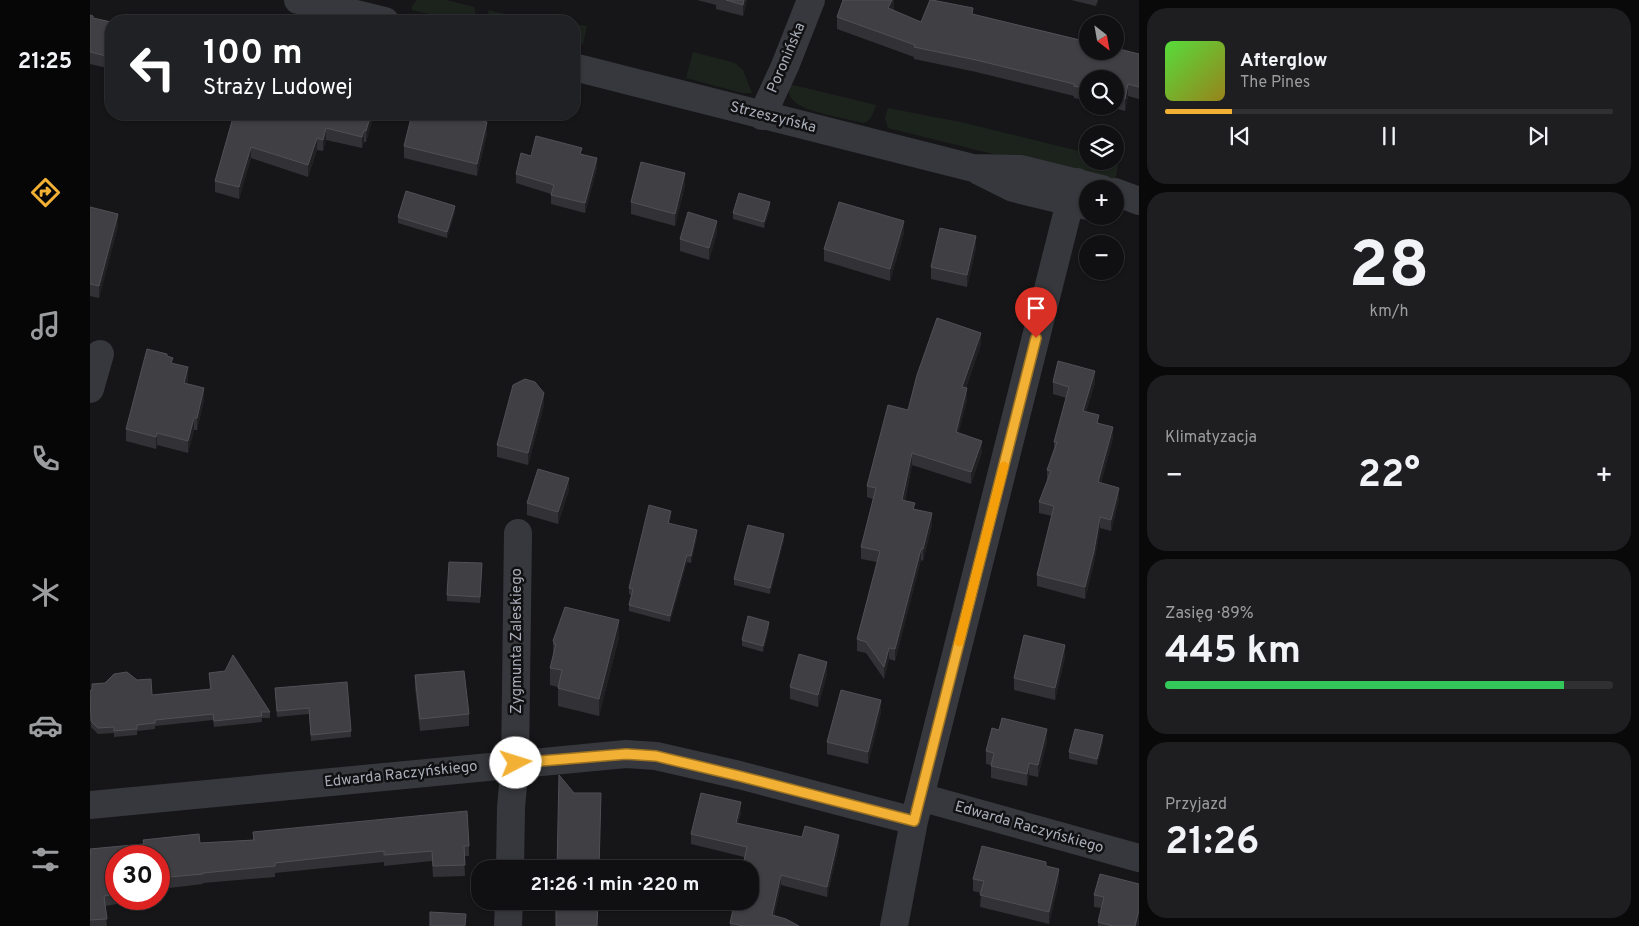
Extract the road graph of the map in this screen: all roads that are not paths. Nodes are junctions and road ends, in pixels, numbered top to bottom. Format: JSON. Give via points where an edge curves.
{"nodes":[{"id":1,"x":298,"y":0,"type":"edge"},
{"id":2,"x":811,"y":0,"type":"edge"},
{"id":3,"x":360,"y":15,"type":"edge"},
{"id":4,"x":580,"y":69,"type":"edge"},
{"id":5,"x":762,"y":116,"type":"junction"},
{"id":6,"x":1079,"y":193,"type":"edge"},
{"id":7,"x":1124,"y":195,"type":"edge"},
{"id":8,"x":1139,"y":201,"type":"edge"},
{"id":9,"x":1079,"y":213,"type":"edge"},
{"id":10,"x":1124,"y":215,"type":"edge"},
{"id":11,"x":1139,"y":216,"type":"edge"},
{"id":12,"x":100,"y":354,"type":"dead end"},
{"id":13,"x":90,"y":389,"type":"edge"},
{"id":14,"x":518,"y":533,"type":"dead end"},
{"id":15,"x":516,"y":763,"type":"junction"},
{"id":16,"x":90,"y":805,"type":"edge"},
{"id":17,"x":917,"y":809,"type":"junction"},
{"id":18,"x":1139,"y":858,"type":"edge"},
{"id":19,"x":510,"y":860,"type":"edge"},
{"id":20,"x":509,"y":910,"type":"edge"},
{"id":21,"x":508,"y":926,"type":"edge"},
{"id":22,"x":894,"y":926,"type":"edge"}],
"edges":[{"from":1,"to":3,"type":"street"},
{"from":2,"to":5,"type":"street","name":"Poronińska"},
{"from":4,"to":5,"type":"street","name":"Strzeszyńska"},
{"from":5,"to":6,"type":"street","name":"Strzeszyńska","via":[[973,168],[1021,169]]},
{"from":7,"to":8,"type":"street"},
{"from":9,"to":17,"type":"street"},
{"from":10,"to":11,"type":"street"},
{"from":12,"to":13,"type":"street"},
{"from":14,"to":15,"type":"street","name":"Zygmunta Zaleskiego"},
{"from":15,"to":16,"type":"street","name":"Edwarda Raczyńskiego"},
{"from":15,"to":17,"type":"street","name":"Edwarda Raczyńskiego","via":[[626,754],[656,756],[739,776]]},
{"from":15,"to":19,"type":"street","name":"Zygmunta Zaleskiego"},
{"from":17,"to":18,"type":"street","name":"Edwarda Raczyńskiego"},
{"from":17,"to":22,"type":"street"},
{"from":20,"to":21,"type":"street"}]}
